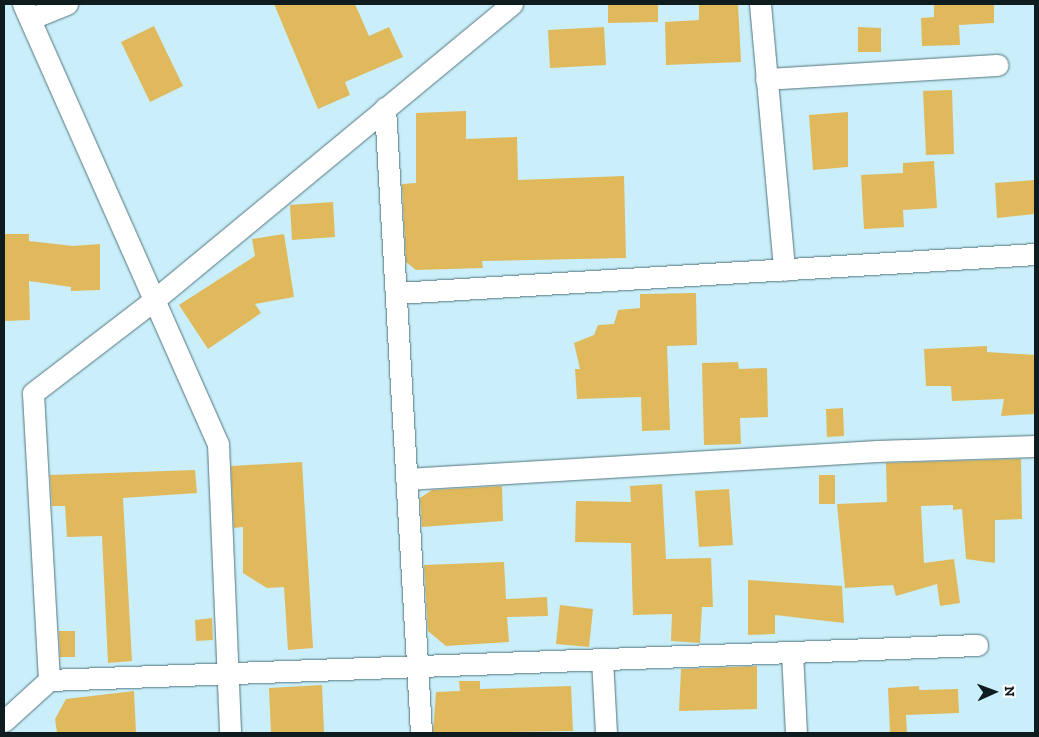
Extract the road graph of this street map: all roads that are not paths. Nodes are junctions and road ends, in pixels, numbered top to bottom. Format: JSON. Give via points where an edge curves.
{"nodes":[{"id":1,"x":67,"y":4,"type":"edge"},
{"id":2,"x":512,"y":4,"type":"edge"},
{"id":3,"x":760,"y":4,"type":"edge"},
{"id":4,"x":27,"y":11,"type":"edge"},
{"id":5,"x":998,"y":65,"type":"dead end"},
{"id":6,"x":766,"y":79,"type":"junction"},
{"id":7,"x":385,"y":108,"type":"junction"},
{"id":8,"x":1035,"y":254,"type":"edge"},
{"id":9,"x":784,"y":270,"type":"junction"},
{"id":10,"x":396,"y":293,"type":"junction"},
{"id":11,"x":153,"y":301,"type":"junction"},
{"id":12,"x":1035,"y":446,"type":"edge"},
{"id":13,"x":406,"y":479,"type":"junction"},
{"id":14,"x":977,"y":645,"type":"dead end"},
{"id":15,"x":792,"y":652,"type":"junction"},
{"id":16,"x":602,"y":659,"type":"junction"},
{"id":17,"x":417,"y":666,"type":"junction"},
{"id":18,"x":227,"y":673,"type":"junction"},
{"id":19,"x":49,"y":680,"type":"junction"},
{"id":20,"x":4,"y":721,"type":"edge"},
{"id":21,"x":230,"y":733,"type":"edge"},
{"id":22,"x":421,"y":733,"type":"edge"},
{"id":23,"x":606,"y":733,"type":"edge"},
{"id":24,"x":796,"y":733,"type":"edge"}],
"edges":[{"from":1,"to":4,"type":"street"},
{"from":2,"to":7,"type":"street"},
{"from":3,"to":6,"type":"street"},
{"from":4,"to":11,"type":"street"},
{"from":5,"to":6,"type":"street"},
{"from":6,"to":9,"type":"street"},
{"from":7,"to":10,"type":"street"},
{"from":7,"to":11,"type":"street"},
{"from":8,"to":9,"type":"street"},
{"from":9,"to":10,"type":"street"},
{"from":10,"to":13,"type":"street"},
{"from":11,"to":18,"type":"street","via":[[218,444]]},
{"from":11,"to":19,"type":"street","via":[[33,393]]},
{"from":12,"to":13,"type":"street","via":[[877,451]]},
{"from":13,"to":17,"type":"street"},
{"from":14,"to":15,"type":"street"},
{"from":15,"to":16,"type":"street"},
{"from":15,"to":24,"type":"street"},
{"from":16,"to":17,"type":"street"},
{"from":16,"to":23,"type":"street"},
{"from":17,"to":18,"type":"street"},
{"from":17,"to":22,"type":"street"},
{"from":18,"to":19,"type":"street"},
{"from":18,"to":21,"type":"street"},
{"from":19,"to":20,"type":"street"}]}
